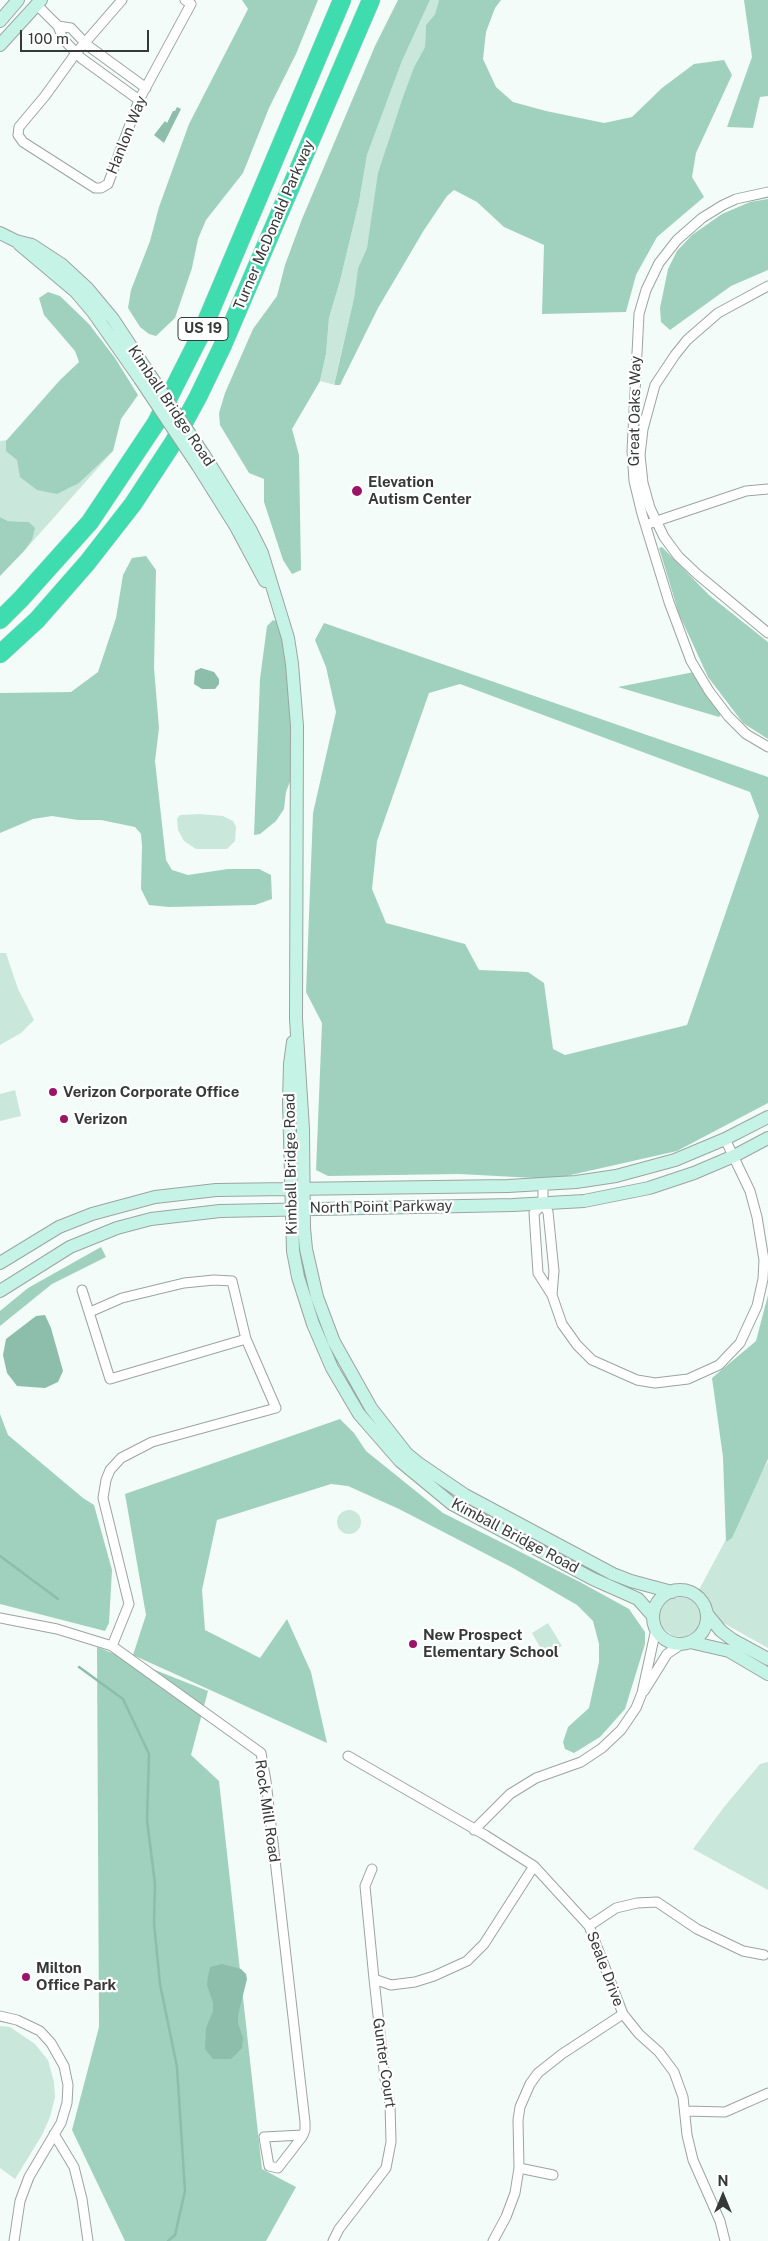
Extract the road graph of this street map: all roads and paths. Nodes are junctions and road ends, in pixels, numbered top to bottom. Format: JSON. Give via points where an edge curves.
{"nodes":[{"id":1,"x":18,"y":0,"type":"edge"},
{"id":2,"x":122,"y":0,"type":"edge"},
{"id":3,"x":185,"y":0,"type":"edge"},
{"id":4,"x":342,"y":0,"type":"edge"},
{"id":5,"x":371,"y":0,"type":"edge"},
{"id":6,"x":36,"y":2,"type":"edge"},
{"id":7,"x":0,"y":21,"type":"edge"},
{"id":8,"x":58,"y":26,"type":"junction"},
{"id":9,"x":86,"y":43,"type":"junction"},
{"id":10,"x":0,"y":45,"type":"edge"},
{"id":11,"x":76,"y":53,"type":"junction"},
{"id":12,"x":146,"y":88,"type":"junction"},
{"id":13,"x":139,"y":100,"type":"junction"},
{"id":14,"x":768,"y":192,"type":"edge"},
{"id":15,"x":0,"y":233,"type":"edge"},
{"id":16,"x":768,"y":286,"type":"edge"},
{"id":17,"x":143,"y":374,"type":"junction"},
{"id":18,"x":768,"y":489,"type":"edge"},
{"id":19,"x":656,"y":522,"type":"junction"},
{"id":20,"x":645,"y":524,"type":"junction"},
{"id":21,"x":279,"y":610,"type":"junction"},
{"id":22,"x":0,"y":620,"type":"edge"},
{"id":23,"x":768,"y":633,"type":"edge"},
{"id":24,"x":0,"y":654,"type":"edge"},
{"id":25,"x":768,"y":747,"type":"edge"},
{"id":26,"x":768,"y":1117,"type":"edge"},
{"id":27,"x":768,"y":1138,"type":"edge"},
{"id":28,"x":725,"y":1139,"type":"junction"},
{"id":29,"x":734,"y":1156,"type":"junction"},
{"id":30,"x":543,"y":1185,"type":"junction"},
{"id":31,"x":297,"y":1188,"type":"junction"},
{"id":32,"x":543,"y":1204,"type":"junction"},
{"id":33,"x":297,"y":1209,"type":"junction"},
{"id":34,"x":59,"y":1228,"type":"junction"},
{"id":35,"x":67,"y":1248,"type":"junction"},
{"id":36,"x":0,"y":1263,"type":"edge"},
{"id":37,"x":82,"y":1290,"type":"dead end"},
{"id":38,"x":0,"y":1291,"type":"edge"},
{"id":39,"x":552,"y":1296,"type":"junction"},
{"id":40,"x":90,"y":1312,"type":"junction"},
{"id":41,"x":246,"y":1339,"type":"junction"},
{"id":42,"x":672,"y":1592,"type":"junction"},
{"id":43,"x":707,"y":1614,"type":"junction"},
{"id":44,"x":653,"y":1616,"type":"junction"},
{"id":45,"x":0,"y":1618,"type":"edge"},
{"id":46,"x":656,"y":1629,"type":"junction"},
{"id":47,"x":686,"y":1643,"type":"junction"},
{"id":48,"x":112,"y":1646,"type":"junction"},
{"id":49,"x":768,"y":1659,"type":"edge"},
{"id":50,"x":768,"y":1674,"type":"edge"},
{"id":51,"x":642,"y":1693,"type":"junction"},
{"id":52,"x":348,"y":1756,"type":"dead end"},
{"id":53,"x":474,"y":1830,"type":"junction"},
{"id":54,"x":534,"y":1866,"type":"junction"},
{"id":55,"x":372,"y":1869,"type":"dead end"},
{"id":56,"x":589,"y":1926,"type":"junction"},
{"id":57,"x":764,"y":1955,"type":"dead end"},
{"id":58,"x":374,"y":1979,"type":"junction"},
{"id":59,"x":623,"y":2014,"type":"junction"},
{"id":60,"x":0,"y":2016,"type":"edge"},
{"id":61,"x":768,"y":2093,"type":"edge"},
{"id":62,"x":685,"y":2112,"type":"junction"},
{"id":63,"x":54,"y":2134,"type":"junction"},
{"id":64,"x":303,"y":2135,"type":"junction"},
{"id":65,"x":519,"y":2168,"type":"junction"},
{"id":66,"x":553,"y":2175,"type":"dead end"},
{"id":67,"x":14,"y":2241,"type":"edge"},
{"id":68,"x":88,"y":2241,"type":"edge"},
{"id":69,"x":333,"y":2241,"type":"edge"},
{"id":70,"x":493,"y":2241,"type":"edge"},
{"id":71,"x":725,"y":2241,"type":"edge"}],
"edges":[{"from":1,"to":7,"type":"street"},
{"from":2,"to":9,"type":"street","name":"Hanlon Way"},
{"from":3,"to":12,"type":"street","name":"Hanlon Way","via":[[191,4]]},
{"from":4,"to":22,"type":"highway","name":"Turner McDonald Parkway","number":"US 19","via":[[204,327],[156,423],[90,522]]},
{"from":5,"to":24,"type":"highway","name":"Turner McDonald Parkway","number":"US 19","via":[[223,345],[173,443],[133,504],[87,563],[37,620]]},
{"from":6,"to":8,"type":"street"},
{"from":6,"to":10,"type":"street"},
{"from":8,"to":9,"type":"street","via":[[71,28]]},
{"from":8,"to":11,"type":"street","via":[[62,39]]},
{"from":9,"to":11,"type":"street","name":"Hanlon Way"},
{"from":9,"to":12,"type":"street"},
{"from":11,"to":13,"type":"street"},
{"from":11,"to":13,"type":"street","name":"Hanlon Way","via":[[19,127],[18,135],[24,142],[94,188],[101,188],[108,184]]},
{"from":12,"to":13,"type":"street","name":"Hanlon Way"},
{"from":14,"to":20,"type":"street","name":"Great Oaks Way","via":[[736,199],[702,218],[671,247],[646,290],[639,314],[632,451],[634,481]]},
{"from":15,"to":17,"type":"street","name":"Kimball Bridge Road","via":[[16,241],[76,292]]},
{"from":16,"to":19,"type":"street","name":"Great Oaks Way","via":[[708,321],[687,340],[656,385],[643,429],[640,455],[643,483]]},
{"from":17,"to":21,"type":"street","name":"Kimball Bridge Road","bridge":true,"via":[[235,525]]},
{"from":17,"to":21,"type":"street","name":"Kimball Bridge Road","bridge":true,"via":[[204,454],[250,529],[262,553]]},
{"from":18,"to":19,"type":"street","via":[[746,491]]},
{"from":19,"to":20,"type":"street"},
{"from":19,"to":23,"type":"street","name":"Great Oaks Way","via":[[688,566]]},
{"from":20,"to":25,"type":"street","name":"Great Oaks Way","via":[[691,661],[728,716],[746,734]]},
{"from":21,"to":31,"type":"street","name":"Kimball Bridge Road","via":[[292,664],[297,726],[296,1019],[290,1064]]},
{"from":26,"to":28,"type":"street","name":"North Point Parkway"},
{"from":27,"to":29,"type":"street","name":"North Point Parkway"},
{"from":28,"to":29,"type":"street"},
{"from":28,"to":30,"type":"street","name":"North Point Parkway","via":[[697,1152],[635,1172],[597,1180]]},
{"from":29,"to":32,"type":"street","name":"North Point Parkway","via":[[649,1188]]},
{"from":29,"to":39,"type":"street","via":[[750,1191],[757,1217],[764,1260],[763,1279],[757,1306],[740,1343],[719,1365],[688,1379],[671,1382],[637,1380],[622,1375],[592,1360],[577,1346],[562,1324]]},
{"from":30,"to":31,"type":"street","name":"North Point Parkway"},
{"from":30,"to":32,"type":"street"},
{"from":31,"to":33,"type":"street","name":"Kimball Bridge Road"},
{"from":31,"to":34,"type":"street","name":"North Point Parkway","via":[[198,1191],[155,1197],[92,1214]]},
{"from":32,"to":33,"type":"street","name":"North Point Parkway"},
{"from":32,"to":39,"type":"street","via":[[548,1212],[554,1271]]},
{"from":32,"to":39,"type":"street","via":[[534,1212],[538,1272]]},
{"from":33,"to":35,"type":"street","name":"North Point Parkway","via":[[220,1211],[166,1217],[117,1228]]},
{"from":33,"to":42,"type":"street","name":"Kimball Bridge Road","via":[[317,1297],[334,1342],[371,1408],[407,1454],[465,1495],[614,1574]]},
{"from":33,"to":44,"type":"street","name":"Kimball Bridge Road","via":[[293,1251],[313,1324],[338,1379],[359,1414],[387,1447],[452,1504],[638,1599]]},
{"from":34,"to":35,"type":"street"},
{"from":34,"to":36,"type":"street","name":"North Point Parkway"},
{"from":35,"to":38,"type":"street","name":"North Point Parkway"},
{"from":37,"to":40,"type":"street"},
{"from":40,"to":41,"type":"street","via":[[122,1298],[184,1282],[232,1281]]},
{"from":40,"to":41,"type":"street","via":[[110,1379]]},
{"from":41,"to":48,"type":"street","via":[[276,1408],[152,1442],[122,1458],[110,1470],[103,1498],[129,1604]]},
{"from":42,"to":43,"type":"street","via":[[684,1590],[693,1593],[702,1601]]},
{"from":42,"to":44,"type":"street","via":[[660,1600]]},
{"from":43,"to":47,"type":"street","via":[[704,1631]]},
{"from":43,"to":49,"type":"street","via":[[733,1640]]},
{"from":44,"to":46,"type":"street"},
{"from":45,"to":48,"type":"street","name":"Rock Mill Road","via":[[57,1629]]},
{"from":46,"to":47,"type":"street","via":[[665,1639]]},
{"from":46,"to":51,"type":"street"},
{"from":47,"to":50,"type":"street","via":[[729,1651]]},
{"from":47,"to":51,"type":"street","via":[[667,1654]]},
{"from":48,"to":64,"type":"street","name":"Rock Mill Road","via":[[261,1753],[305,2114]]},
{"from":51,"to":53,"type":"street","via":[[629,1720],[602,1748],[581,1762],[536,1778],[510,1794]]},
{"from":52,"to":53,"type":"street"},
{"from":53,"to":54,"type":"street","name":"Seale Drive"},
{"from":54,"to":56,"type":"street","name":"Seale Drive"},
{"from":54,"to":58,"type":"street","via":[[484,1944],[467,1961],[415,1982],[391,1985]]},
{"from":55,"to":58,"type":"street","name":"Gunter Court","via":[[365,1886]]},
{"from":56,"to":57,"type":"street","via":[[616,1908],[658,1902],[697,1929],[743,1951]]},
{"from":56,"to":59,"type":"street","name":"Seale Drive"},
{"from":58,"to":69,"type":"street","name":"Gunter Court","via":[[392,2117],[390,2156],[386,2168]]},
{"from":59,"to":62,"type":"street","name":"Seale Drive","via":[[638,2034],[668,2062],[679,2084]]},
{"from":59,"to":65,"type":"street","via":[[562,2054],[530,2084],[518,2120]]},
{"from":60,"to":63,"type":"street","via":[[40,2031],[64,2066],[67,2103]]},
{"from":61,"to":62,"type":"street","via":[[725,2112]]},
{"from":62,"to":71,"type":"street","name":"Seale Drive","via":[[693,2160],[720,2221]]},
{"from":63,"to":67,"type":"street","via":[[29,2177],[20,2201]]},
{"from":63,"to":68,"type":"street","via":[[74,2167]]},
{"from":64,"to":64,"type":"street","via":[[264,2137],[269,2166],[278,2168]]},
{"from":65,"to":66,"type":"street"},
{"from":65,"to":70,"type":"street","via":[[511,2205]]}]}
